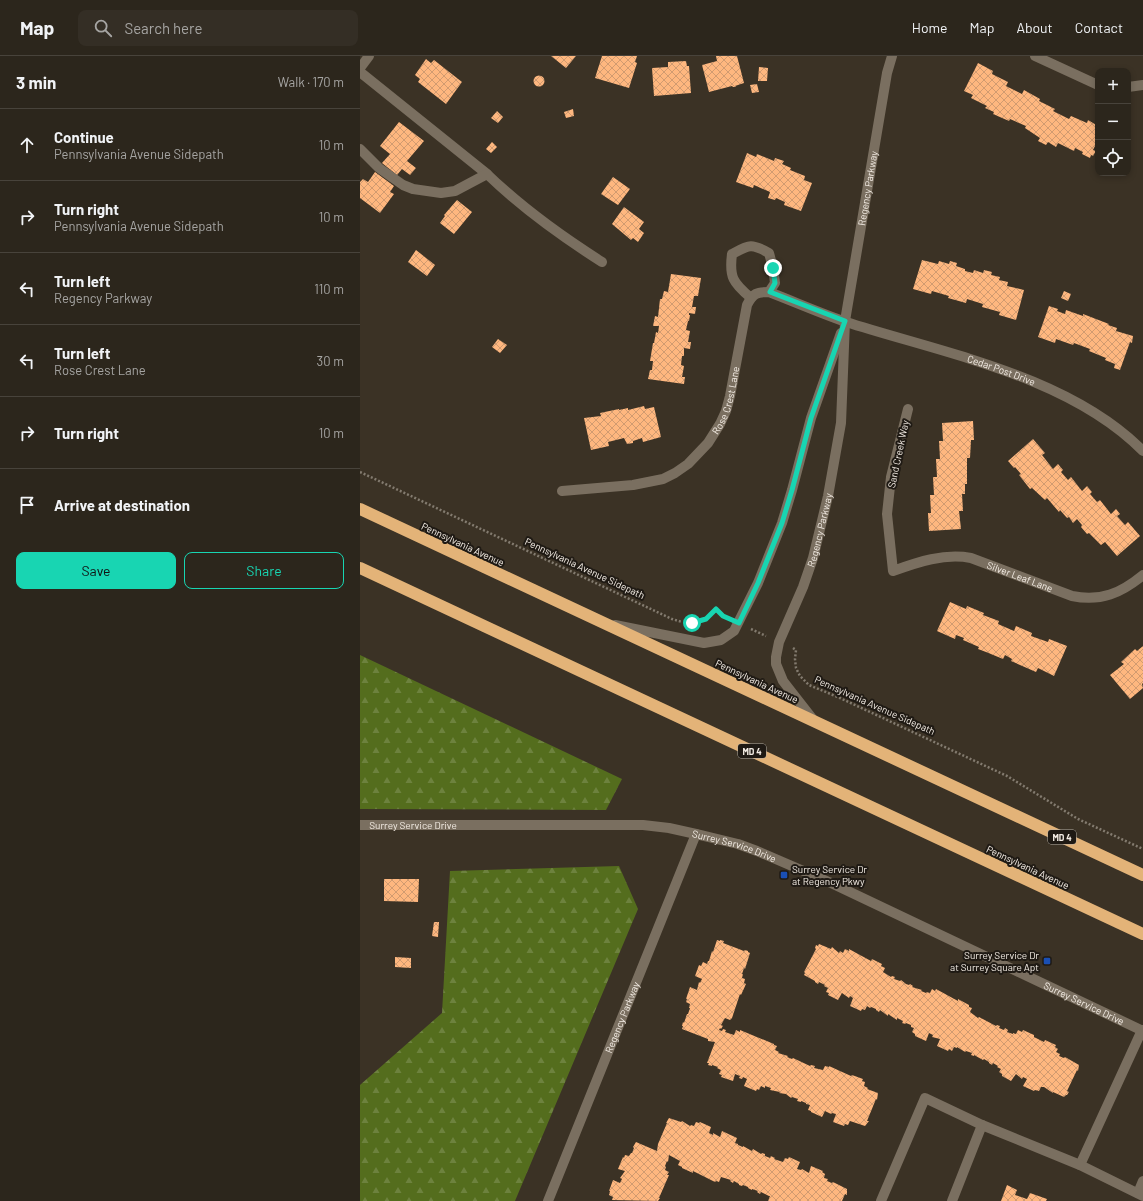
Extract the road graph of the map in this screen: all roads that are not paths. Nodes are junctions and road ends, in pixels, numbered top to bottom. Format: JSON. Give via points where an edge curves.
{"nodes":[{"id":1,"x":369,"y":56,"type":"edge"},
{"id":2,"x":892,"y":56,"type":"edge"},
{"id":3,"x":1035,"y":56,"type":"edge"},
{"id":4,"x":360,"y":68,"type":"edge"},
{"id":5,"x":360,"y":72,"type":"edge"},
{"id":6,"x":1095,"y":84,"type":"edge"},
{"id":7,"x":1143,"y":84,"type":"edge"},
{"id":8,"x":1131,"y":86,"type":"edge"},
{"id":9,"x":360,"y":149,"type":"edge"},
{"id":10,"x":487,"y":174,"type":"junction"},
{"id":11,"x":602,"y":262,"type":"dead end"},
{"id":12,"x":770,"y":292,"type":"junction"},
{"id":13,"x":750,"y":298,"type":"junction"},
{"id":14,"x":845,"y":321,"type":"junction"},
{"id":15,"x":908,"y":409,"type":"dead end"},
{"id":16,"x":1143,"y":451,"type":"edge"},
{"id":17,"x":562,"y":491,"type":"dead end"},
{"id":18,"x":360,"y":509,"type":"edge"},
{"id":19,"x":360,"y":568,"type":"edge"},
{"id":20,"x":893,"y":571,"type":"joint"},
{"id":21,"x":1143,"y":575,"type":"edge"},
{"id":22,"x":603,"y":622,"type":"junction"},
{"id":23,"x":815,"y":722,"type":"junction"},
{"id":24,"x":360,"y":825,"type":"edge"},
{"id":25,"x":696,"y":834,"type":"junction"},
{"id":26,"x":1143,"y":875,"type":"edge"},
{"id":27,"x":1143,"y":934,"type":"edge"},
{"id":28,"x":1142,"y":1031,"type":"edge"},
{"id":29,"x":982,"y":1125,"type":"junction"},
{"id":30,"x":1080,"y":1166,"type":"junction"},
{"id":31,"x":1143,"y":1181,"type":"edge"},
{"id":32,"x":1140,"y":1194,"type":"edge"},
{"id":33,"x":548,"y":1201,"type":"edge"},
{"id":34,"x":881,"y":1201,"type":"edge"},
{"id":35,"x":952,"y":1201,"type":"edge"}],
"edges":[{"from":1,"to":4,"type":"street"},
{"from":2,"to":14,"type":"street","name":"Regency Parkway"},
{"from":3,"to":6,"type":"street"},
{"from":5,"to":10,"type":"street"},
{"from":7,"to":8,"type":"street"},
{"from":9,"to":10,"type":"street","via":[[379,168],[413,189],[441,194],[455,191]]},
{"from":10,"to":11,"type":"street","via":[[551,228]]},
{"from":12,"to":13,"type":"street","via":[[760,292]]},
{"from":12,"to":13,"type":"street","via":[[775,283],[769,253],[756,246],[746,247],[732,254],[730,269],[739,289]]},
{"from":12,"to":14,"type":"street"},
{"from":13,"to":17,"type":"street","name":"Rose Crest Lane","via":[[726,410],[708,442],[688,464],[663,479]]},
{"from":14,"to":16,"type":"street","name":"Cedar Post Drive","via":[[956,354],[1049,389],[1106,420]]},
{"from":14,"to":22,"type":"street","name":"Regency Parkway","via":[[811,418],[782,523],[758,583],[734,631],[728,636],[704,643]]},
{"from":14,"to":23,"type":"street","name":"Regency Parkway","via":[[841,423],[828,496],[813,558],[779,642],[776,657],[783,681]]},
{"from":15,"to":20,"type":"street","name":"Sand Creek Way","via":[[892,477],[887,514]]},
{"from":18,"to":22,"type":"highway","name":"Pennsylvania Avenue","number":"MD 4"},
{"from":19,"to":27,"type":"highway","name":"Pennsylvania Avenue","number":"MD 4"},
{"from":20,"to":21,"type":"street","name":"Silver Leaf Lane","via":[[922,560],[971,558],[1081,598],[1109,596],[1120,592]]},
{"from":22,"to":23,"type":"highway","name":"Pennsylvania Avenue","number":"MD 4"},
{"from":23,"to":26,"type":"highway","name":"Pennsylvania Avenue","number":"MD 4"},
{"from":24,"to":25,"type":"street","name":"Surrey Service Drive","via":[[621,824],[669,828]]},
{"from":25,"to":28,"type":"street","name":"Surrey Service Drive","via":[[757,850]]},
{"from":25,"to":33,"type":"street","name":"Regency Parkway"},
{"from":28,"to":30,"type":"street"},
{"from":29,"to":30,"type":"street"},
{"from":29,"to":34,"type":"street","via":[[925,1098]]},
{"from":29,"to":35,"type":"street"},
{"from":30,"to":32,"type":"street"},
{"from":31,"to":32,"type":"street"}]}
